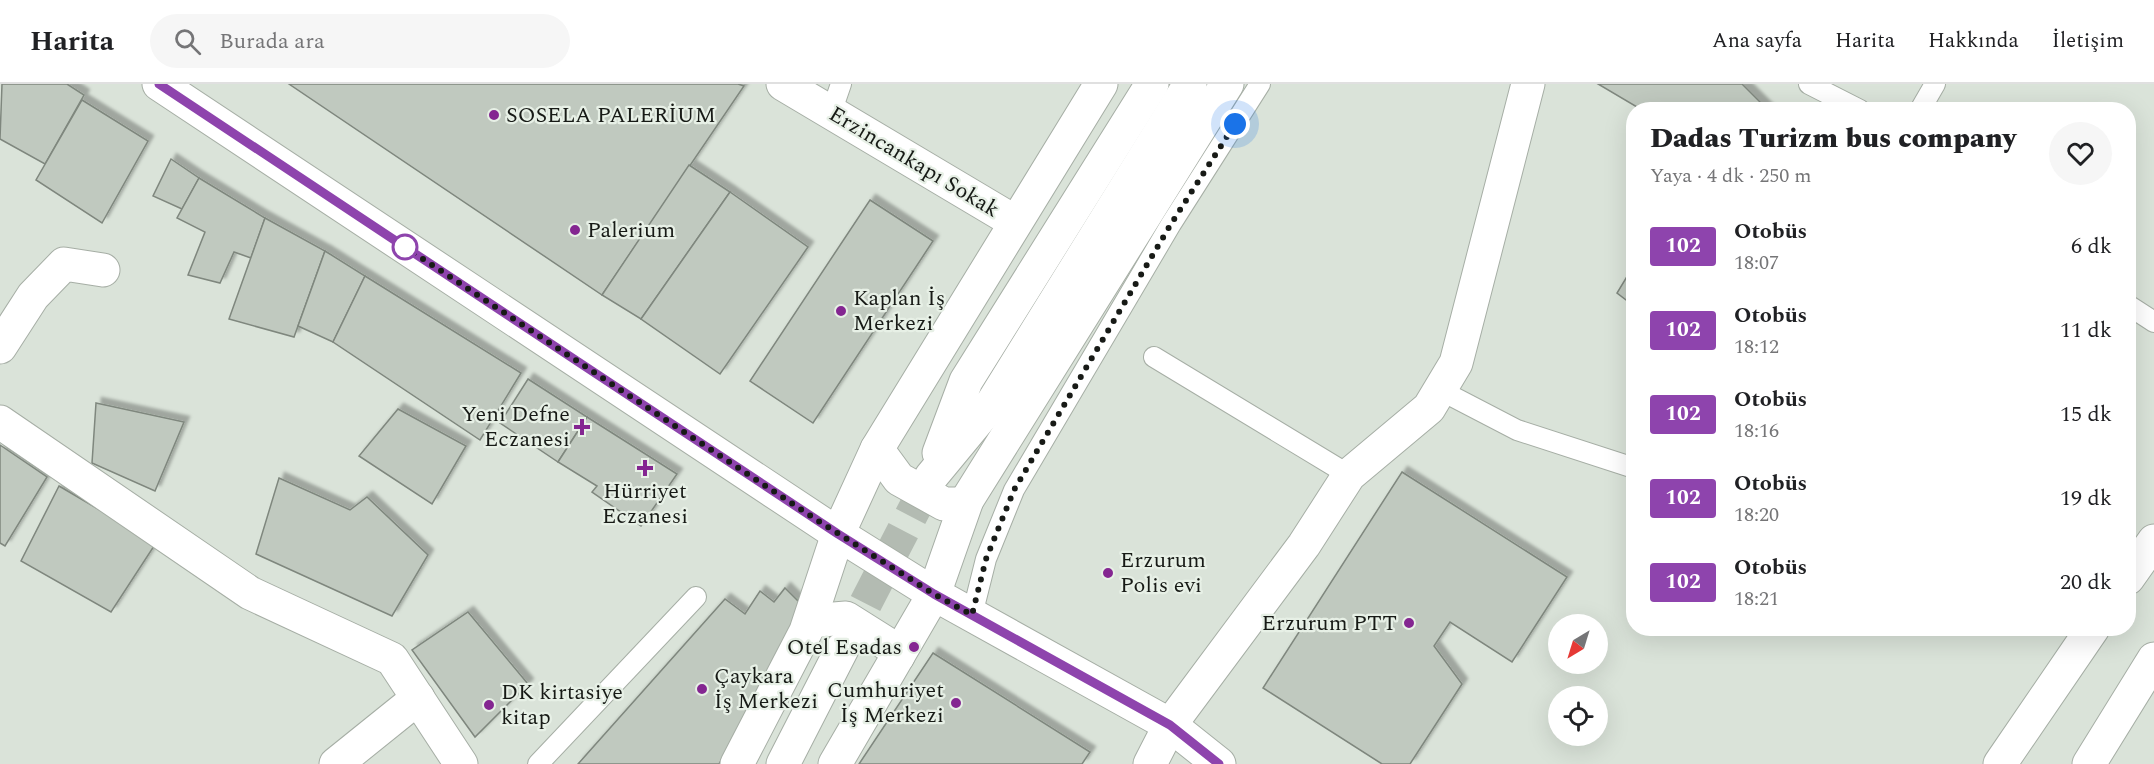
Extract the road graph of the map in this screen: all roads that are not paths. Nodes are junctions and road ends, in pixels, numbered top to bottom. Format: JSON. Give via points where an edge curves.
{"nodes":[{"id":1,"x":159,"y":84,"type":"edge"},
{"id":2,"x":783,"y":84,"type":"edge"},
{"id":3,"x":1101,"y":84,"type":"edge"},
{"id":4,"x":1152,"y":84,"type":"edge"},
{"id":5,"x":1190,"y":84,"type":"edge"},
{"id":6,"x":1227,"y":84,"type":"edge"},
{"id":7,"x":1260,"y":84,"type":"edge"},
{"id":8,"x":1528,"y":84,"type":"edge"},
{"id":9,"x":1809,"y":84,"type":"edge"},
{"id":10,"x":1935,"y":84,"type":"edge"},
{"id":11,"x":836,"y":98,"type":"edge"},
{"id":12,"x":1844,"y":102,"type":"edge"},
{"id":13,"x":1925,"y":102,"type":"edge"},
{"id":14,"x":1015,"y":222,"type":"junction"},
{"id":15,"x":103,"y":270,"type":"dead end"},
{"id":16,"x":2136,"y":310,"type":"edge"},
{"id":17,"x":2154,"y":322,"type":"edge"},
{"id":18,"x":0,"y":347,"type":"edge"},
{"id":19,"x":1154,"y":357,"type":"dead end"},
{"id":20,"x":1440,"y":390,"type":"junction"},
{"id":21,"x":0,"y":422,"type":"edge"},
{"id":22,"x":877,"y":449,"type":"junction"},
{"id":23,"x":1626,"y":465,"type":"edge"},
{"id":24,"x":1349,"y":475,"type":"junction"},
{"id":25,"x":967,"y":500,"type":"junction"},
{"id":26,"x":838,"y":534,"type":"junction"},
{"id":27,"x":2154,"y":541,"type":"edge"},
{"id":28,"x":2136,"y":567,"type":"edge"},
{"id":29,"x":934,"y":594,"type":"junction"},
{"id":30,"x":696,"y":597,"type":"dead end"},
{"id":31,"x":972,"y":615,"type":"junction"},
{"id":32,"x":810,"y":621,"type":"junction"},
{"id":33,"x":2088,"y":636,"type":"edge"},
{"id":34,"x":842,"y":649,"type":"tunnel mouth"},
{"id":35,"x":898,"y":656,"type":"junction"},
{"id":36,"x":2154,"y":659,"type":"edge"},
{"id":37,"x":418,"y":698,"type":"junction"},
{"id":38,"x":1170,"y":725,"type":"junction"},
{"id":39,"x":336,"y":764,"type":"edge"},
{"id":40,"x":461,"y":764,"type":"edge"},
{"id":41,"x":538,"y":764,"type":"edge"},
{"id":42,"x":737,"y":764,"type":"edge"},
{"id":43,"x":783,"y":764,"type":"edge"},
{"id":44,"x":835,"y":764,"type":"edge"},
{"id":45,"x":1150,"y":764,"type":"edge"},
{"id":46,"x":1219,"y":764,"type":"edge"},
{"id":47,"x":1226,"y":764,"type":"edge"},
{"id":48,"x":2000,"y":764,"type":"edge"},
{"id":49,"x":2089,"y":764,"type":"edge"}],
"edges":[{"from":1,"to":26,"type":"main road"},
{"from":2,"to":11,"type":"main road","name":"Erzincankapı Sokak"},
{"from":3,"to":14,"type":"main road"},
{"from":4,"to":5,"type":"main road","via":[[966,381],[931,477],[993,402]]},
{"from":6,"to":25,"type":"main road"},
{"from":7,"to":31,"type":"lane","via":[[1171,224],[1014,490],[986,559]]},
{"from":8,"to":20,"type":"main road","via":[[1456,363]]},
{"from":9,"to":12,"type":"lane"},
{"from":10,"to":13,"type":"lane"},
{"from":11,"to":14,"type":"main road","name":"Erzincankapı Sokak"},
{"from":14,"to":22,"type":"main road"},
{"from":15,"to":18,"type":"main road","via":[[64,264],[33,296]]},
{"from":16,"to":17,"type":"lane"},
{"from":19,"to":24,"type":"lane"},
{"from":20,"to":23,"type":"lane","via":[[1517,430]]},
{"from":20,"to":24,"type":"main road","via":[[1429,408]]},
{"from":21,"to":37,"type":"main road","via":[[250,593],[392,659]]},
{"from":22,"to":25,"type":"main road","via":[[899,479],[944,504],[963,504]]},
{"from":22,"to":26,"type":"main road"},
{"from":24,"to":38,"type":"main road","via":[[1304,545]]},
{"from":25,"to":29,"type":"main road"},
{"from":26,"to":29,"type":"main road"},
{"from":26,"to":32,"type":"main road"},
{"from":27,"to":28,"type":"main road"},
{"from":29,"to":31,"type":"main road"},
{"from":29,"to":35,"type":"main road"},
{"from":30,"to":41,"type":"lane"},
{"from":31,"to":38,"type":"main road"},
{"from":32,"to":35,"type":"main road","via":[[846,618],[892,647]]},
{"from":32,"to":42,"type":"main road"},
{"from":33,"to":48,"type":"main road"},
{"from":34,"to":43,"type":"main road"},
{"from":35,"to":44,"type":"main road"},
{"from":36,"to":49,"type":"main road"},
{"from":37,"to":39,"type":"main road"},
{"from":37,"to":40,"type":"main road"},
{"from":38,"to":45,"type":"main road"},
{"from":38,"to":46,"type":"main road"},
{"from":38,"to":47,"type":"main road"}]}
